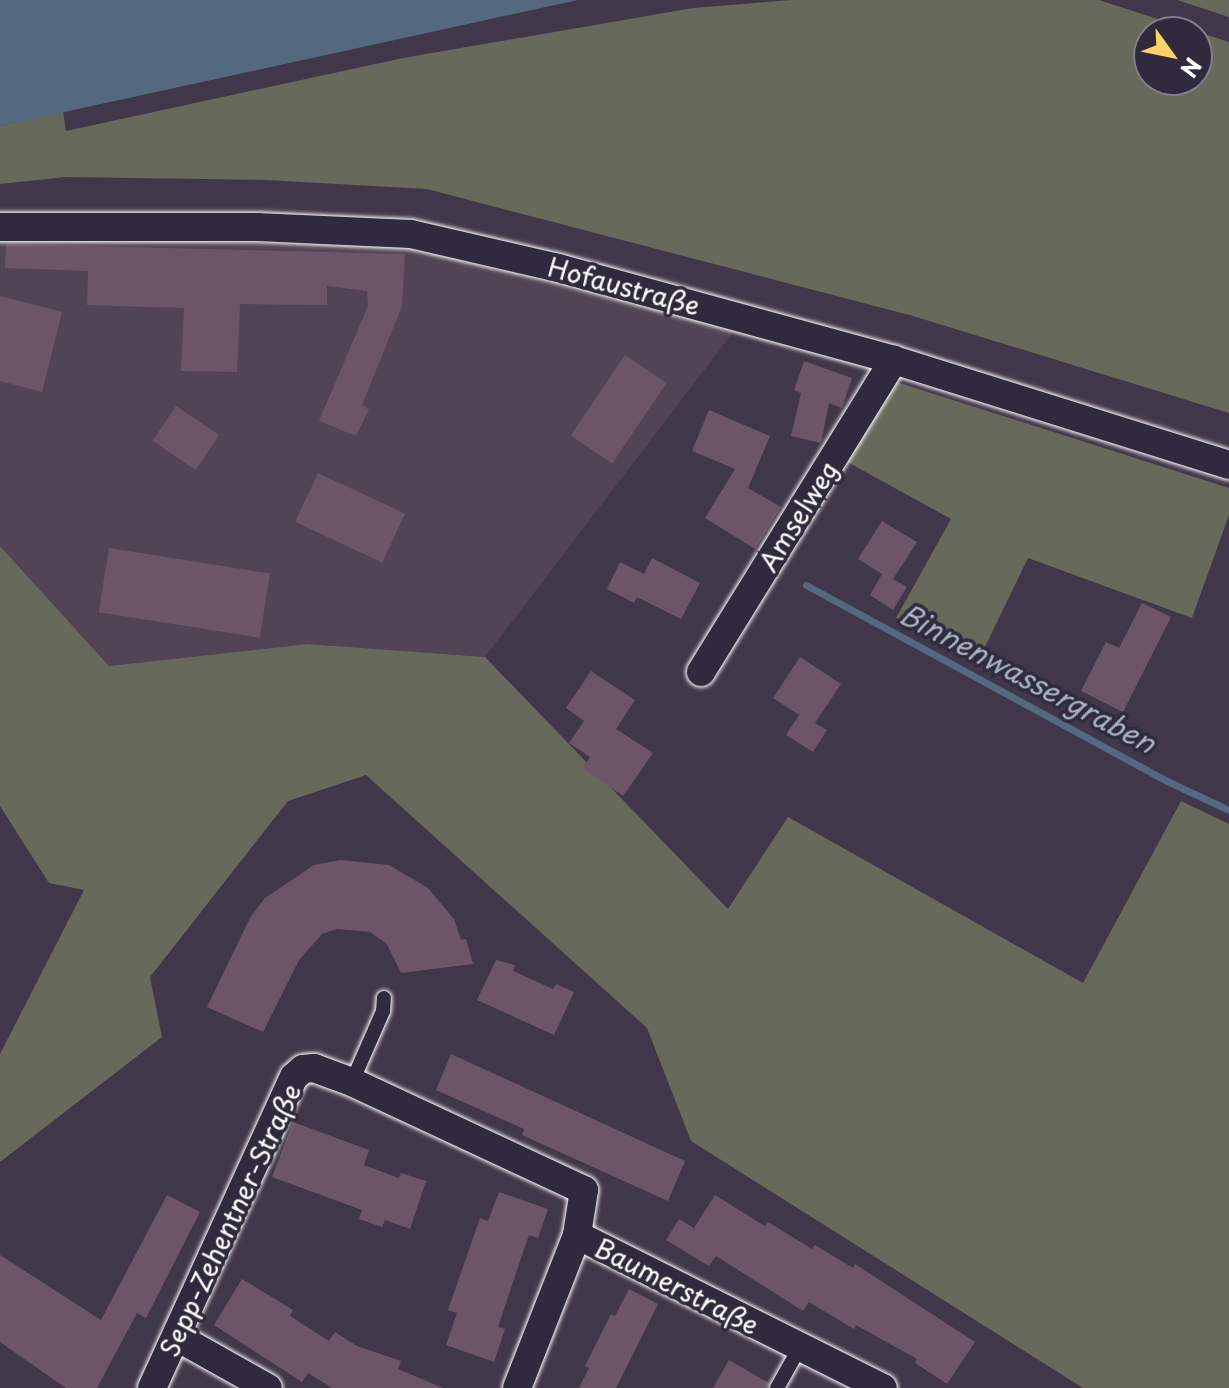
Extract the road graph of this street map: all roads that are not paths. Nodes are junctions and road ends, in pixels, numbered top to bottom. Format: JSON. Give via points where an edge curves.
{"nodes":[{"id":1,"x":0,"y":227,"type":"edge"},
{"id":2,"x":894,"y":360,"type":"junction"},
{"id":3,"x":1229,"y":465,"type":"edge"},
{"id":4,"x":701,"y":672,"type":"dead end"},
{"id":5,"x":384,"y":998,"type":"dead end"},
{"id":6,"x":352,"y":1082,"type":"junction"},
{"id":7,"x":577,"y":1235,"type":"junction"},
{"id":8,"x":177,"y":1337,"type":"junction"},
{"id":9,"x":800,"y":1347,"type":"junction"},
{"id":10,"x":152,"y":1388,"type":"edge"},
{"id":11,"x":268,"y":1388,"type":"edge"},
{"id":12,"x":517,"y":1388,"type":"edge"},
{"id":13,"x":777,"y":1388,"type":"edge"},
{"id":14,"x":883,"y":1388,"type":"edge"}],
"edges":[{"from":1,"to":2,"type":"street","name":"Hofaustraße","via":[[257,227],[411,234],[558,268]]},
{"from":2,"to":3,"type":"street","name":"Hofaustraße"},
{"from":2,"to":4,"type":"street","name":"Amselweg"},
{"from":5,"to":6,"type":"lane"},
{"from":6,"to":7,"type":"street","name":"Sepp-Zehentner-Straße","via":[[584,1190]]},
{"from":6,"to":8,"type":"street","name":"Sepp-Zehentner-Straße","via":[[314,1068],[294,1077]]},
{"from":7,"to":9,"type":"street","name":"Baumerstraße"},
{"from":7,"to":12,"type":"street","name":"Baumerstraße"},
{"from":8,"to":10,"type":"street","name":"Sepp-Zehentner-Straße"},
{"from":8,"to":11,"type":"street"},
{"from":9,"to":13,"type":"lane"},
{"from":9,"to":14,"type":"street","name":"Baumerstraße"}]}
